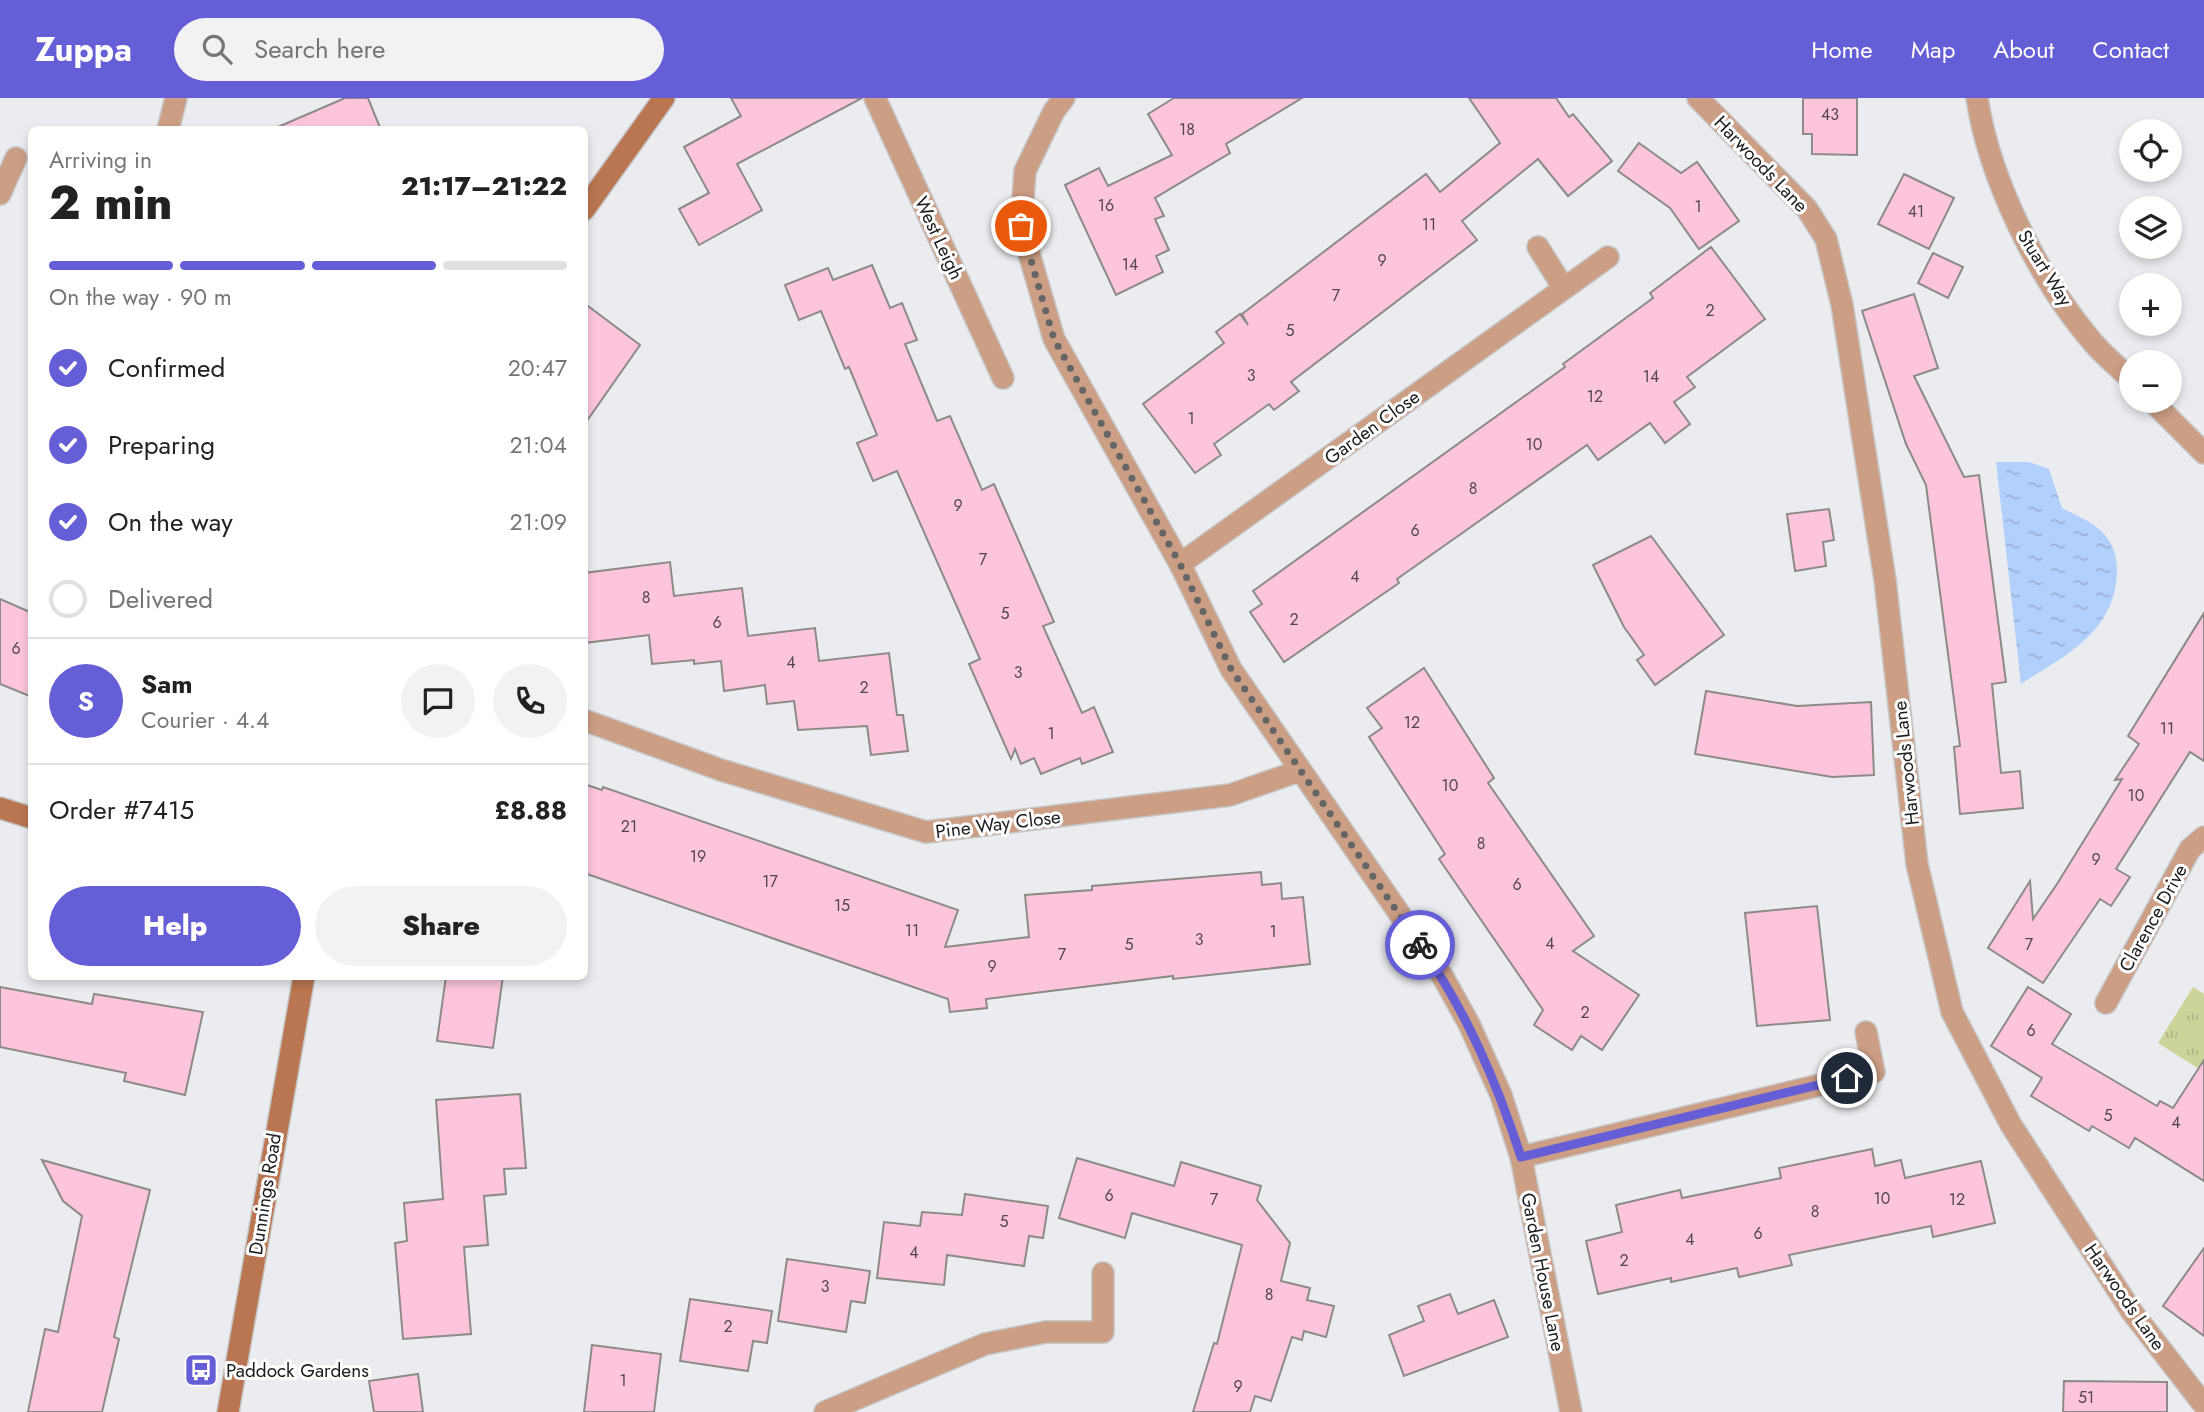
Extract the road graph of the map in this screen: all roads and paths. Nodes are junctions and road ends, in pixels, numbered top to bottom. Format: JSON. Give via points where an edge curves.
{"nodes":[{"id":1,"x":176,"y":98,"type":"edge"},
{"id":2,"x":664,"y":98,"type":"edge"},
{"id":3,"x":875,"y":98,"type":"edge"},
{"id":4,"x":1064,"y":98,"type":"edge"},
{"id":5,"x":1698,"y":98,"type":"edge"},
{"id":6,"x":1977,"y":98,"type":"edge"},
{"id":7,"x":169,"y":126,"type":"edge"},
{"id":8,"x":16,"y":158,"type":"edge"},
{"id":9,"x":0,"y":194,"type":"edge"},
{"id":10,"x":588,"y":204,"type":"edge"},
{"id":11,"x":1538,"y":247,"type":"dead end"},
{"id":12,"x":1608,"y":257,"type":"dead end"},
{"id":13,"x":1563,"y":287,"type":"junction"},
{"id":14,"x":2119,"y":367,"type":"edge"},
{"id":15,"x":1003,"y":378,"type":"dead end"},
{"id":16,"x":2164,"y":413,"type":"edge"},
{"id":17,"x":2204,"y":453,"type":"edge"},
{"id":18,"x":1180,"y":564,"type":"junction"},
{"id":19,"x":588,"y":721,"type":"edge"},
{"id":20,"x":1299,"y":771,"type":"junction"},
{"id":21,"x":0,"y":808,"type":"edge"},
{"id":22,"x":28,"y":817,"type":"edge"},
{"id":23,"x":2204,"y":837,"type":"edge"},
{"id":24,"x":303,"y":980,"type":"edge"},
{"id":25,"x":2106,"y":1003,"type":"dead end"},
{"id":26,"x":1866,"y":1032,"type":"dead end"},
{"id":27,"x":1521,"y":1157,"type":"junction"},
{"id":28,"x":1103,"y":1273,"type":"dead end"},
{"id":29,"x":2204,"y":1405,"type":"edge"},
{"id":30,"x":228,"y":1412,"type":"edge"},
{"id":31,"x":825,"y":1412,"type":"edge"},
{"id":32,"x":1571,"y":1412,"type":"edge"}],
"edges":[{"from":1,"to":7,"type":"street"},
{"from":2,"to":10,"type":"street"},
{"from":3,"to":15,"type":"street","name":"West Leigh"},
{"from":4,"to":18,"type":"street","name":"Garden House Lane","via":[[1025,172],[1021,226],[1054,339]]},
{"from":5,"to":29,"type":"street","name":"Harwoods Lane","via":[[1807,209],[1826,239],[1842,305],[1885,580],[1917,864],[1952,1012],[2011,1125],[2053,1191],[2132,1312]]},
{"from":6,"to":14,"type":"street","name":"Stuart Way","via":[[1983,134],[2024,241],[2089,338]]},
{"from":8,"to":9,"type":"street"},
{"from":11,"to":13,"type":"street"},
{"from":12,"to":13,"type":"street","name":"Garden Close"},
{"from":13,"to":18,"type":"street","name":"Garden Close"},
{"from":16,"to":17,"type":"street"},
{"from":18,"to":20,"type":"street","name":"Garden House Lane","via":[[1231,669]]},
{"from":19,"to":20,"type":"street","name":"Pine Way Close","via":[[721,770],[926,832],[1230,795]]},
{"from":20,"to":27,"type":"street","name":"Garden House Lane","via":[[1449,989],[1501,1094]]},
{"from":21,"to":22,"type":"street"},
{"from":23,"to":25,"type":"street","name":"Clarence Drive","via":[[2190,849]]},
{"from":24,"to":30,"type":"street","name":"Dunnings Road"},
{"from":26,"to":27,"type":"street","via":[[1874,1072]]},
{"from":27,"to":32,"type":"street","name":"Garden House Lane"},
{"from":28,"to":31,"type":"street","via":[[1103,1332],[1046,1332],[985,1344]]}]}
